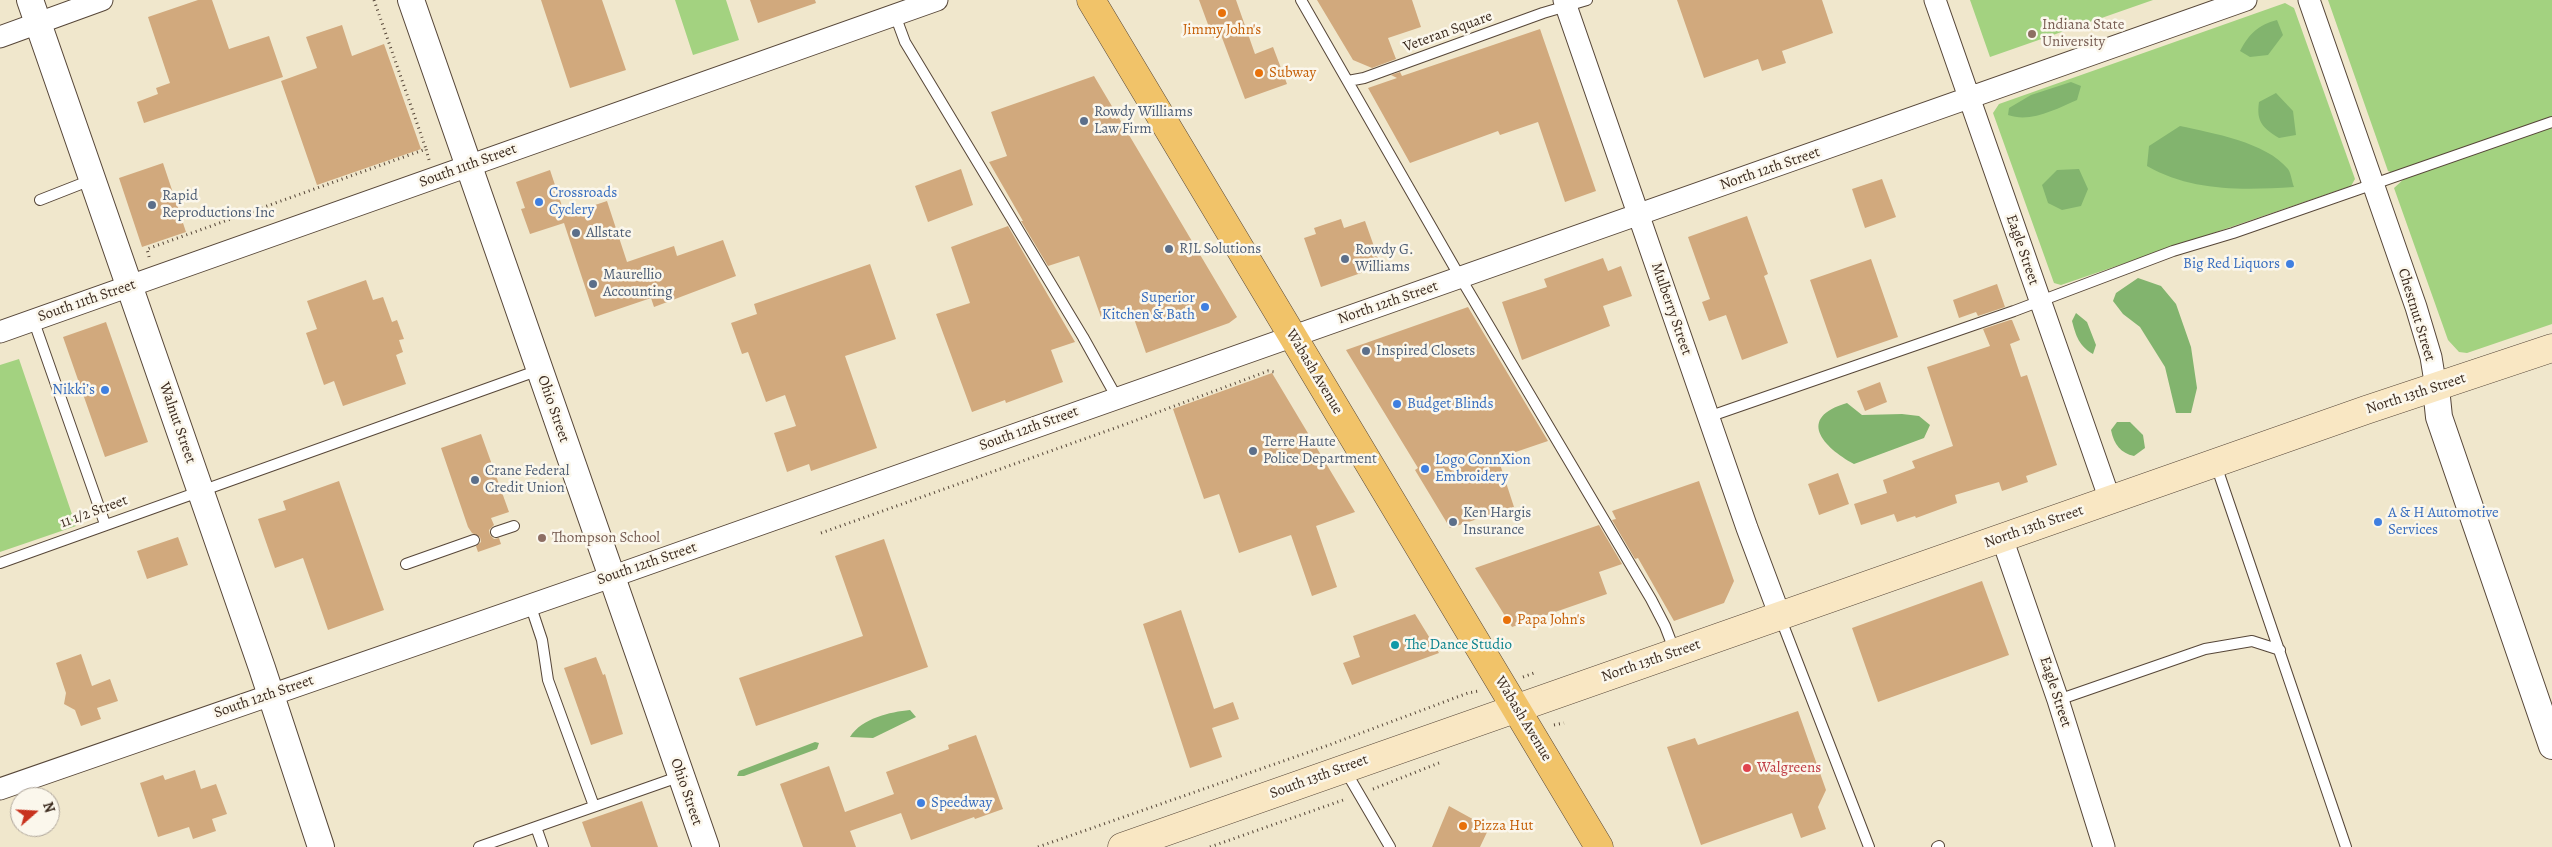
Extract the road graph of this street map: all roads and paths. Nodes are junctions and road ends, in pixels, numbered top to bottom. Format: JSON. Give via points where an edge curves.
{"nodes":[{"id":1,"x":102,"y":0,"type":"edge"},
{"id":2,"x":374,"y":0,"type":"edge"},
{"id":3,"x":411,"y":0,"type":"edge"},
{"id":4,"x":937,"y":0,"type":"edge"},
{"id":5,"x":1091,"y":0,"type":"edge"},
{"id":6,"x":1301,"y":0,"type":"edge"},
{"id":7,"x":1587,"y":0,"type":"edge"},
{"id":8,"x":1935,"y":0,"type":"edge"},
{"id":9,"x":2246,"y":0,"type":"edge"},
{"id":10,"x":2309,"y":0,"type":"edge"},
{"id":11,"x":1565,"y":3,"type":"edge"},
{"id":12,"x":34,"y":11,"type":"edge"},
{"id":13,"x":895,"y":15,"type":"junction"},
{"id":14,"x":0,"y":37,"type":"edge"},
{"id":15,"x":1348,"y":81,"type":"junction"},
{"id":16,"x":1969,"y":99,"type":"junction"},
{"id":17,"x":2552,"y":122,"type":"edge"},
{"id":18,"x":426,"y":149,"type":"dead end"},
{"id":19,"x":468,"y":166,"type":"junction"},
{"id":20,"x":91,"y":180,"type":"junction"},
{"id":21,"x":2373,"y":184,"type":"junction"},
{"id":22,"x":40,"y":200,"type":"dead end"},
{"id":23,"x":1638,"y":215,"type":"junction"},
{"id":24,"x":1460,"y":277,"type":"junction"},
{"id":25,"x":130,"y":286,"type":"junction"},
{"id":26,"x":2040,"y":301,"type":"junction"},
{"id":27,"x":33,"y":320,"type":"junction"},
{"id":28,"x":0,"y":332,"type":"edge"},
{"id":29,"x":1293,"y":336,"type":"junction"},
{"id":30,"x":2552,"y":348,"type":"edge"},
{"id":31,"x":539,"y":370,"type":"junction"},
{"id":32,"x":1275,"y":372,"type":"dead end"},
{"id":33,"x":2436,"y":388,"type":"junction"},
{"id":34,"x":1116,"y":398,"type":"junction"},
{"id":35,"x":1708,"y":417,"type":"junction"},
{"id":36,"x":2216,"y":463,"type":"junction"},
{"id":37,"x":199,"y":490,"type":"junction"},
{"id":38,"x":2110,"y":500,"type":"junction"},
{"id":39,"x":105,"y":524,"type":"junction"},
{"id":40,"x":514,"y":526,"type":"dead end"},
{"id":41,"x":496,"y":532,"type":"dead end"},
{"id":42,"x":821,"y":533,"type":"dead end"},
{"id":43,"x":2002,"y":538,"type":"junction"},
{"id":44,"x":474,"y":540,"type":"dead end"},
{"id":45,"x":0,"y":563,"type":"edge"},
{"id":46,"x":406,"y":564,"type":"dead end"},
{"id":47,"x":612,"y":577,"type":"junction"},
{"id":48,"x":530,"y":604,"type":"junction"},
{"id":49,"x":1780,"y":616,"type":"junction"},
{"id":50,"x":2280,"y":650,"type":"junction"},
{"id":51,"x":1676,"y":653,"type":"junction"},
{"id":52,"x":1468,"y":693,"type":"dead end"},
{"id":53,"x":271,"y":694,"type":"junction"},
{"id":54,"x":2058,"y":700,"type":"junction"},
{"id":55,"x":1516,"y":708,"type":"junction"},
{"id":56,"x":1564,"y":723,"type":"dead end"},
{"id":57,"x":1531,"y":732,"type":"junction"},
{"id":58,"x":2552,"y":746,"type":"edge"},
{"id":59,"x":1442,"y":762,"type":"dead end"},
{"id":60,"x":1343,"y":768,"type":"junction"},
{"id":61,"x":681,"y":776,"type":"junction"},
{"id":62,"x":0,"y":789,"type":"edge"},
{"id":63,"x":1359,"y":794,"type":"junction"},
{"id":64,"x":594,"y":806,"type":"junction"},
{"id":65,"x":536,"y":827,"type":"junction"},
{"id":66,"x":321,"y":847,"type":"edge"},
{"id":67,"x":479,"y":847,"type":"edge"},
{"id":68,"x":542,"y":847,"type":"edge"},
{"id":69,"x":706,"y":847,"type":"edge"},
{"id":70,"x":1038,"y":847,"type":"edge"},
{"id":71,"x":1122,"y":847,"type":"edge"},
{"id":72,"x":1210,"y":847,"type":"edge"},
{"id":73,"x":1390,"y":847,"type":"edge"},
{"id":74,"x":1599,"y":847,"type":"edge"},
{"id":75,"x":1869,"y":847,"type":"edge"},
{"id":76,"x":2104,"y":847,"type":"edge"},
{"id":77,"x":2346,"y":847,"type":"edge"}],
"edges":[{"from":1,"to":12,"type":"street"},
{"from":2,"to":18,"type":"path"},
{"from":3,"to":19,"type":"street","name":"Ohio Street"},
{"from":4,"to":13,"type":"street","name":"South 11th Street"},
{"from":5,"to":29,"type":"main road","name":"Wabash Avenue"},
{"from":6,"to":15,"type":"lane"},
{"from":7,"to":11,"type":"lane","name":"Veteran Square"},
{"from":8,"to":16,"type":"street","name":"Eagle Street"},
{"from":9,"to":16,"type":"street","name":"North 12th Street"},
{"from":10,"to":21,"type":"street","name":"Chestnut Street"},
{"from":11,"to":15,"type":"lane","name":"Veteran Square","via":[[1364,78]]},
{"from":11,"to":23,"type":"street","name":"Mulberry Street"},
{"from":12,"to":14,"type":"street"},
{"from":12,"to":20,"type":"street","name":"Walnut Street"},
{"from":13,"to":19,"type":"street","name":"South 11th Street"},
{"from":13,"to":34,"type":"lane","via":[[905,42],[1083,337]]},
{"from":15,"to":24,"type":"lane"},
{"from":16,"to":23,"type":"street","name":"North 12th Street"},
{"from":16,"to":26,"type":"street","name":"Eagle Street"},
{"from":17,"to":21,"type":"lane"},
{"from":19,"to":25,"type":"street","name":"South 11th Street"},
{"from":19,"to":31,"type":"street","name":"Ohio Street"},
{"from":20,"to":22,"type":"lane"},
{"from":20,"to":25,"type":"street","name":"Walnut Street"},
{"from":21,"to":26,"type":"lane","via":[[2165,254]]},
{"from":21,"to":33,"type":"street","name":"Chestnut Street","via":[[2431,357]]},
{"from":23,"to":24,"type":"street","name":"North 12th Street"},
{"from":23,"to":35,"type":"street","name":"Mulberry Street"},
{"from":24,"to":29,"type":"street","name":"North 12th Street"},
{"from":24,"to":51,"type":"lane","via":[[1650,599]]},
{"from":25,"to":27,"type":"street","name":"South 11th Street"},
{"from":25,"to":37,"type":"street","name":"Walnut Street"},
{"from":26,"to":35,"type":"lane"},
{"from":26,"to":38,"type":"street","name":"Eagle Street"},
{"from":27,"to":28,"type":"street","name":"South 11th Street"},
{"from":27,"to":39,"type":"lane"},
{"from":29,"to":34,"type":"street","name":"South 12th Street"},
{"from":29,"to":55,"type":"main road","name":"Wabash Avenue"},
{"from":30,"to":33,"type":"main road","name":"North 13th Street"},
{"from":31,"to":37,"type":"lane","name":"11 1/2 Street"},
{"from":31,"to":47,"type":"street","name":"Ohio Street"},
{"from":32,"to":42,"type":"path","via":[[1268,371]]},
{"from":33,"to":36,"type":"main road","name":"North 13th Street"},
{"from":33,"to":58,"type":"street","name":"Chestnut Street","via":[[2440,417]]},
{"from":34,"to":47,"type":"street","name":"South 12th Street"},
{"from":35,"to":49,"type":"street","name":"Mulberry Street"},
{"from":36,"to":38,"type":"main road","name":"North 13th Street"},
{"from":36,"to":50,"type":"lane"},
{"from":37,"to":39,"type":"lane","name":"11 1/2 Street"},
{"from":37,"to":53,"type":"street","name":"Walnut Street"},
{"from":38,"to":43,"type":"main road","name":"North 13th Street"},
{"from":39,"to":45,"type":"lane","name":"11 1/2 Street"},
{"from":40,"to":41,"type":"lane"},
{"from":43,"to":49,"type":"main road","name":"North 13th Street"},
{"from":43,"to":54,"type":"street","name":"Eagle Street"},
{"from":44,"to":46,"type":"lane"},
{"from":47,"to":48,"type":"street","name":"South 12th Street"},
{"from":47,"to":61,"type":"street","name":"Ohio Street"},
{"from":48,"to":53,"type":"street","name":"South 12th Street"},
{"from":48,"to":64,"type":"lane","via":[[542,640],[548,680]]},
{"from":49,"to":51,"type":"main road","name":"North 13th Street"},
{"from":49,"to":75,"type":"lane"},
{"from":50,"to":54,"type":"lane","via":[[2252,640],[2205,649]]},
{"from":50,"to":77,"type":"lane"},
{"from":51,"to":55,"type":"main road","name":"North 13th Street"},
{"from":52,"to":70,"type":"path"},
{"from":53,"to":62,"type":"street","name":"South 12th Street"},
{"from":53,"to":66,"type":"street","name":"Walnut Street"},
{"from":54,"to":76,"type":"street","name":"Eagle Street"},
{"from":55,"to":57,"type":"main road","name":"Wabash Avenue"},
{"from":55,"to":60,"type":"main road","name":"South 13th Street"},
{"from":56,"to":57,"type":"path"},
{"from":57,"to":74,"type":"main road","name":"Wabash Avenue"},
{"from":59,"to":63,"type":"path"},
{"from":60,"to":63,"type":"lane"},
{"from":60,"to":71,"type":"main road","name":"South 13th Street"},
{"from":61,"to":64,"type":"lane"},
{"from":61,"to":69,"type":"street","name":"Ohio Street"},
{"from":63,"to":72,"type":"path"},
{"from":63,"to":73,"type":"lane"},
{"from":64,"to":65,"type":"lane"},
{"from":65,"to":67,"type":"lane"},
{"from":65,"to":68,"type":"lane"}]}
